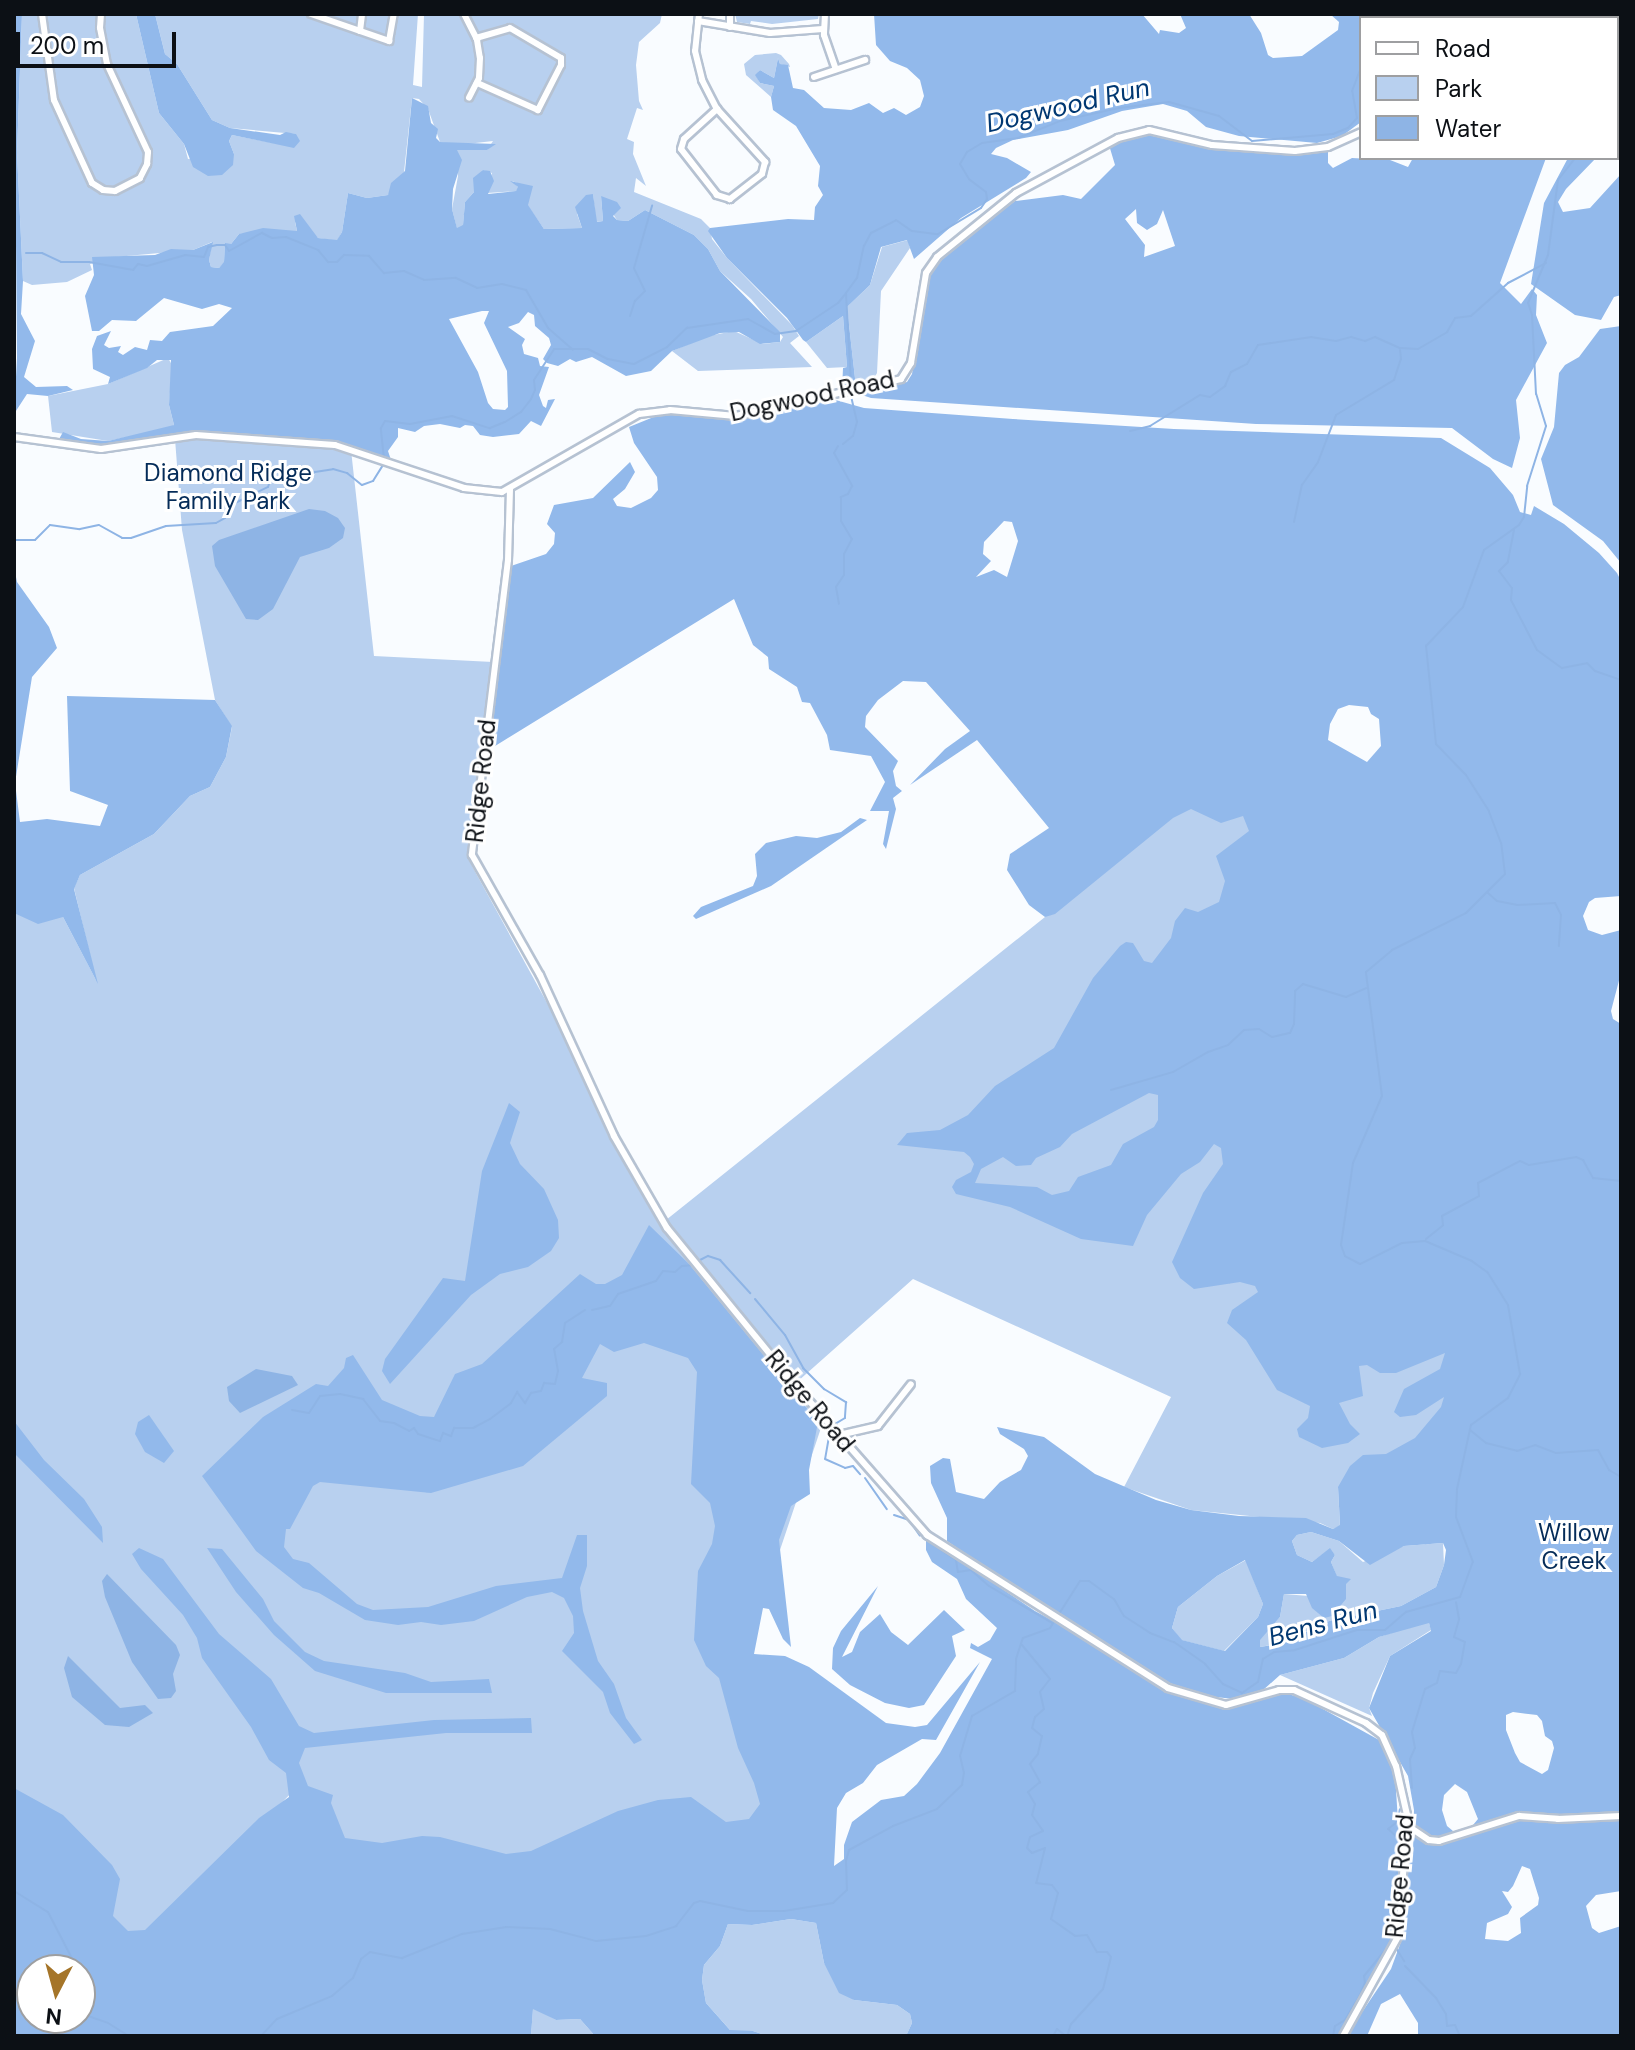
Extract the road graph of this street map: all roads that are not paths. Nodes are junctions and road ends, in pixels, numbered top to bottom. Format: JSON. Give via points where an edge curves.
{"nodes":[{"id":1,"x":42,"y":14,"type":"edge"},
{"id":2,"x":101,"y":14,"type":"edge"},
{"id":3,"x":311,"y":14,"type":"edge"},
{"id":4,"x":362,"y":14,"type":"edge"},
{"id":5,"x":394,"y":14,"type":"edge"},
{"id":6,"x":464,"y":14,"type":"edge"},
{"id":7,"x":730,"y":14,"type":"edge"},
{"id":8,"x":825,"y":14,"type":"edge"},
{"id":9,"x":330,"y":17,"type":"edge"},
{"id":10,"x":699,"y":18,"type":"edge"},
{"id":11,"x":730,"y":27,"type":"junction"},
{"id":12,"x":823,"y":29,"type":"junction"},
{"id":13,"x":360,"y":31,"type":"junction"},
{"id":14,"x":476,"y":38,"type":"junction"},
{"id":15,"x":865,"y":60,"type":"dead end"},
{"id":16,"x":836,"y":69,"type":"junction"},
{"id":17,"x":814,"y":77,"type":"dead end"},
{"id":18,"x":477,"y":83,"type":"junction"},
{"id":19,"x":469,"y":98,"type":"dead end"},
{"id":20,"x":717,"y":109,"type":"junction"},
{"id":21,"x":1359,"y":133,"type":"edge"},
{"id":22,"x":14,"y":437,"type":"edge"},
{"id":23,"x":510,"y":489,"type":"junction"},
{"id":24,"x":911,"y":1384,"type":"dead end"},
{"id":25,"x":839,"y":1435,"type":"junction"},
{"id":26,"x":1621,"y":1816,"type":"edge"},
{"id":27,"x":1408,"y":1826,"type":"junction"},
{"id":28,"x":1343,"y":2036,"type":"edge"}],
"edges":[{"from":1,"to":2,"type":"street","via":[[54,100],[92,183],[115,191],[140,178],[148,152],[107,64]]},
{"from":3,"to":9,"type":"street"},
{"from":4,"to":13,"type":"street"},
{"from":5,"to":13,"type":"street","via":[[389,41]]},
{"from":6,"to":14,"type":"street"},
{"from":7,"to":11,"type":"street"},
{"from":8,"to":12,"type":"street"},
{"from":9,"to":13,"type":"street"},
{"from":10,"to":11,"type":"street"},
{"from":10,"to":20,"type":"street","via":[[695,51]]},
{"from":11,"to":12,"type":"street","via":[[770,33]]},
{"from":12,"to":16,"type":"street"},
{"from":14,"to":18,"type":"street"},
{"from":14,"to":18,"type":"street","via":[[510,28],[561,58],[538,110]]},
{"from":15,"to":16,"type":"street"},
{"from":16,"to":17,"type":"street"},
{"from":18,"to":19,"type":"street"},
{"from":20,"to":20,"type":"street","via":[[684,139],[681,149],[717,195],[730,199],[762,174],[765,162]]},
{"from":21,"to":23,"type":"street","name":"Dogwood Road","via":[[1342,143],[1303,151],[1212,145],[1149,130],[1118,138],[1016,193],[937,257],[926,273],[911,363],[901,379],[736,416],[670,410],[639,414]]},
{"from":22,"to":23,"type":"street","via":[[101,449],[169,437],[216,436],[335,445],[481,492]]},
{"from":23,"to":25,"type":"street","name":"Ridge Road","via":[[508,560],[472,839],[474,861],[540,975],[614,1136],[667,1228]]},
{"from":24,"to":25,"type":"street","via":[[878,1426]]},
{"from":25,"to":27,"type":"street","name":"Ridge Road","via":[[927,1535],[1176,1692],[1226,1705],[1294,1690],[1366,1723],[1390,1749]]},
{"from":26,"to":27,"type":"street","via":[[1519,1816],[1439,1841]]},
{"from":27,"to":28,"type":"street","name":"Ridge Road","via":[[1396,1945]]}]}
